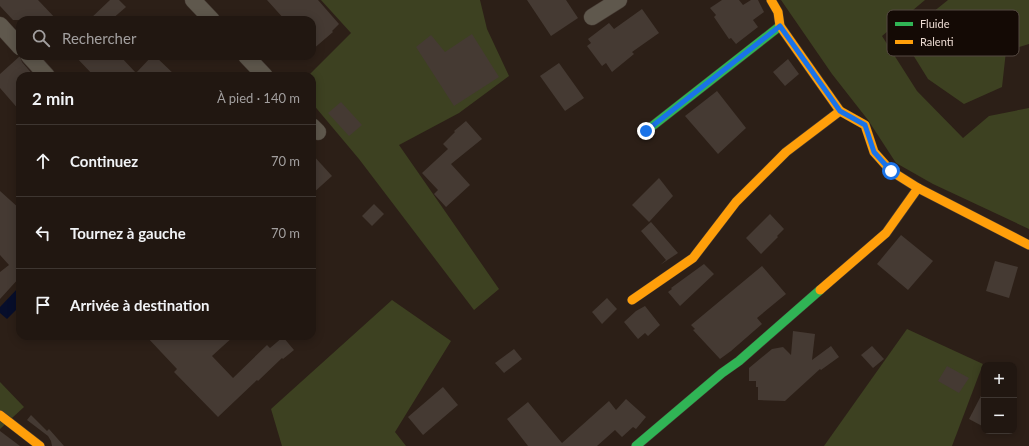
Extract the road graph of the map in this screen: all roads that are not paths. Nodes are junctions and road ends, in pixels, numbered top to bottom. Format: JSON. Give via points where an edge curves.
{"nodes":[{"id":1,"x":193,"y":0,"type":"edge"},
{"id":2,"x":619,"y":0,"type":"edge"},
{"id":3,"x":771,"y":0,"type":"edge"},
{"id":4,"x":208,"y":16,"type":"edge"},
{"id":5,"x":592,"y":17,"type":"dead end"},
{"id":6,"x":0,"y":25,"type":"edge"},
{"id":7,"x":780,"y":26,"type":"junction"},
{"id":8,"x":16,"y":43,"type":"edge"},
{"id":9,"x":33,"y":60,"type":"edge"},
{"id":10,"x":250,"y":60,"type":"edge"},
{"id":11,"x":43,"y":72,"type":"edge"},
{"id":12,"x":261,"y":72,"type":"edge"},
{"id":13,"x":840,"y":111,"type":"junction"},
{"id":14,"x":646,"y":131,"type":"dead end"},
{"id":15,"x":918,"y":188,"type":"junction"},
{"id":16,"x":1029,"y":244,"type":"edge"},
{"id":17,"x":632,"y":300,"type":"dead end"},
{"id":18,"x":0,"y":414,"type":"edge"},
{"id":19,"x":40,"y":446,"type":"edge"},
{"id":20,"x":636,"y":446,"type":"edge"}],
"edges":[{"from":1,"to":4,"type":"street"},
{"from":2,"to":5,"type":"street"},
{"from":3,"to":7,"type":"street","via":[[778,12]]},
{"from":6,"to":8,"type":"street"},
{"from":7,"to":13,"type":"street"},
{"from":7,"to":14,"type":"street"},
{"from":9,"to":11,"type":"street"},
{"from":10,"to":12,"type":"street"},
{"from":13,"to":15,"type":"street","via":[[865,125],[874,152],[891,171]]},
{"from":13,"to":17,"type":"street","via":[[786,152],[736,202],[693,258]]},
{"from":15,"to":16,"type":"street"},
{"from":15,"to":20,"type":"street","via":[[886,233]]},
{"from":18,"to":19,"type":"street"}]}
